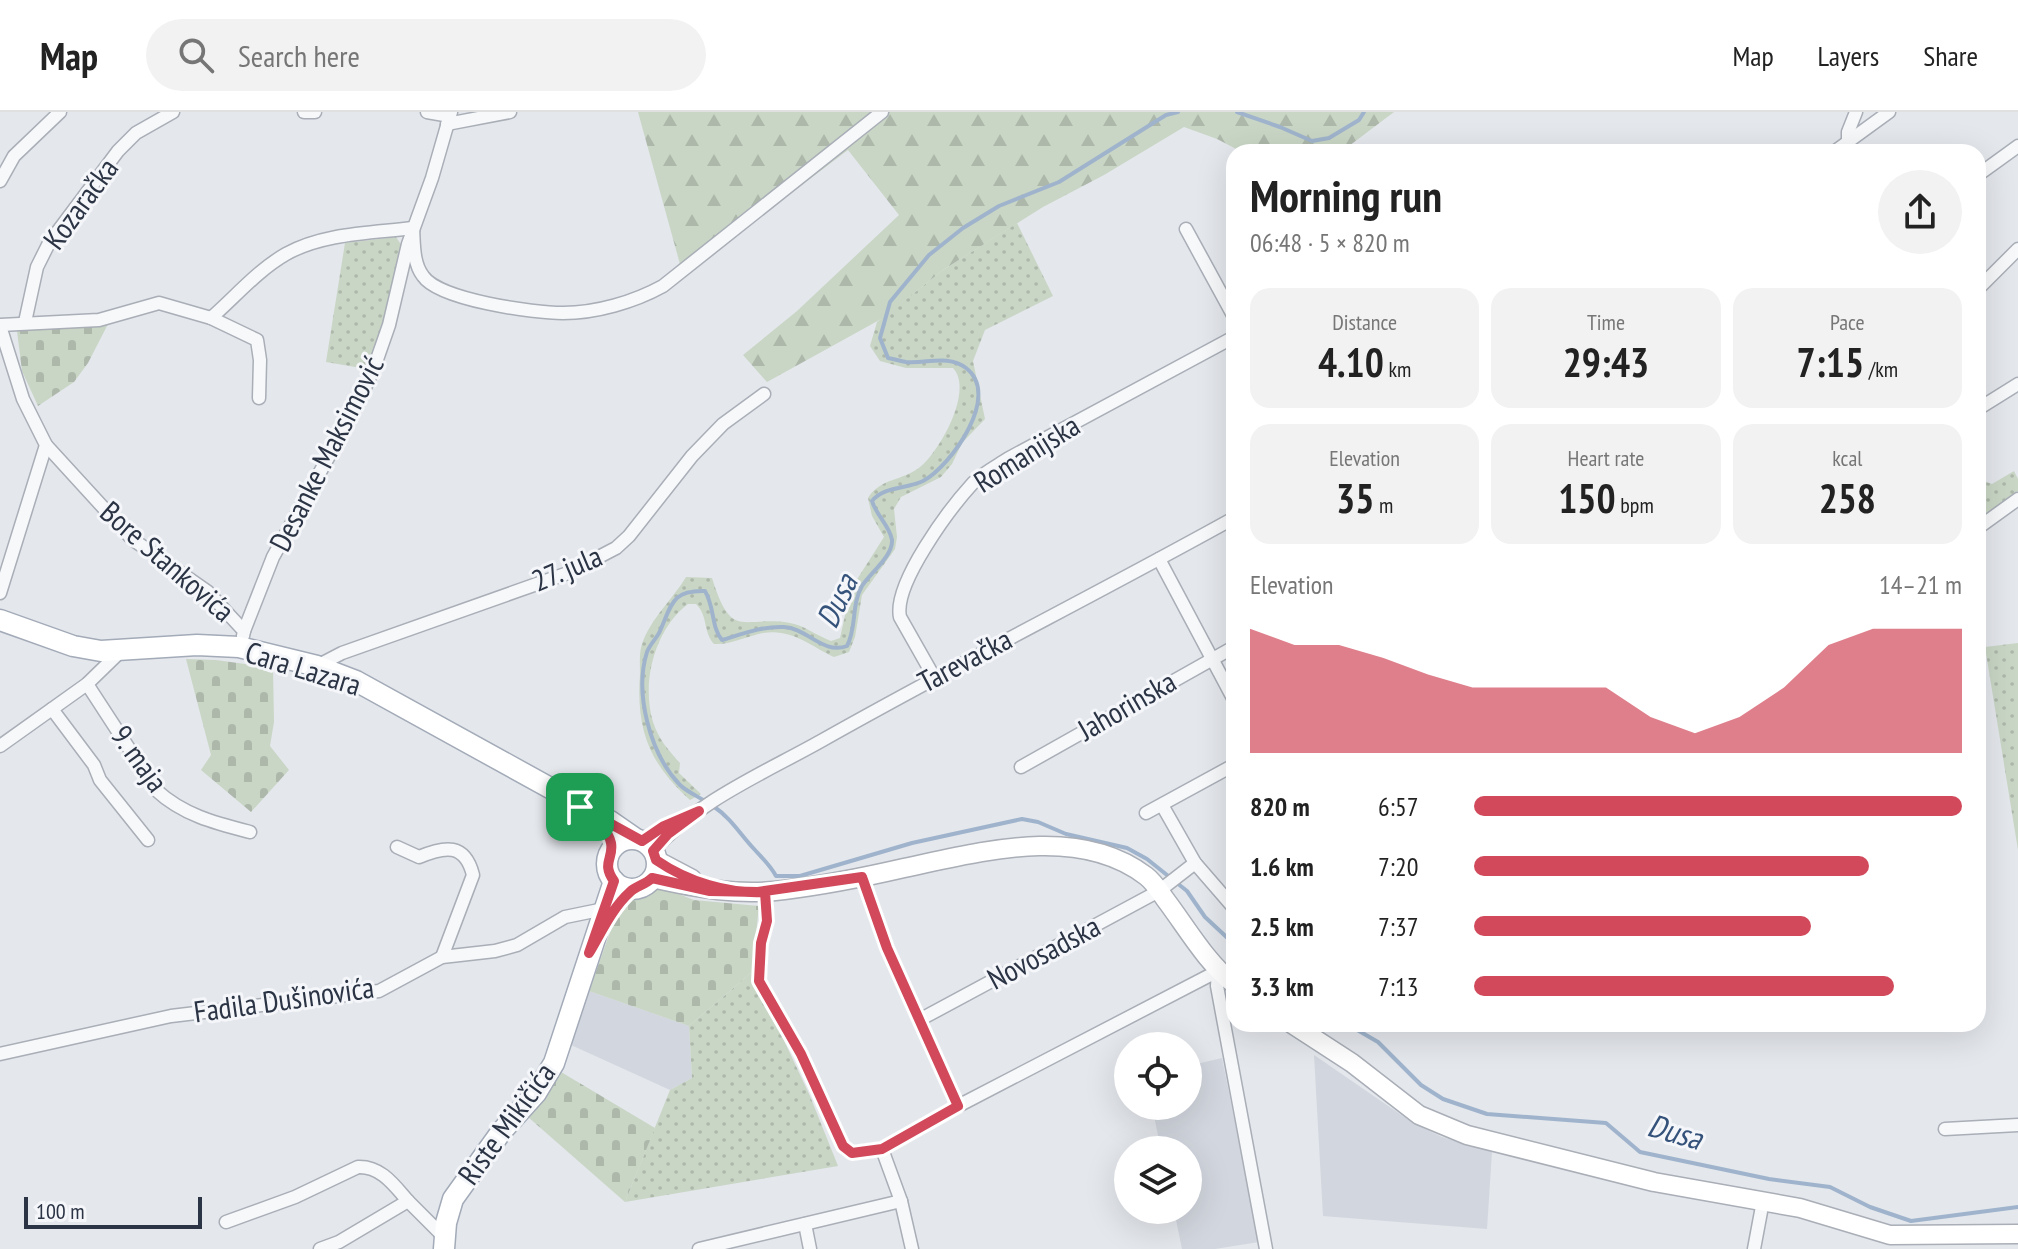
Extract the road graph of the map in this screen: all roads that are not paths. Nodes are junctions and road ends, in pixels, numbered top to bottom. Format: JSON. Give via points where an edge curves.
{"nodes":[{"id":1,"x":60,"y":112,"type":"edge"},
{"id":2,"x":173,"y":112,"type":"edge"},
{"id":3,"x":304,"y":112,"type":"edge"},
{"id":4,"x":315,"y":112,"type":"edge"},
{"id":5,"x":427,"y":112,"type":"edge"},
{"id":6,"x":510,"y":112,"type":"edge"},
{"id":7,"x":882,"y":112,"type":"edge"},
{"id":8,"x":1856,"y":112,"type":"edge"},
{"id":9,"x":1889,"y":112,"type":"edge"},
{"id":10,"x":449,"y":117,"type":"edge"},
{"id":11,"x":1848,"y":142,"type":"junction"},
{"id":12,"x":1845,"y":144,"type":"edge"},
{"id":13,"x":2018,"y":146,"type":"edge"},
{"id":14,"x":1986,"y":169,"type":"edge"},
{"id":15,"x":0,"y":181,"type":"edge"},
{"id":16,"x":413,"y":228,"type":"junction"},
{"id":17,"x":1186,"y":229,"type":"dead end"},
{"id":18,"x":2018,"y":249,"type":"edge"},
{"id":19,"x":1986,"y":281,"type":"edge"},
{"id":20,"x":1226,"y":302,"type":"edge"},
{"id":21,"x":211,"y":318,"type":"junction"},
{"id":22,"x":25,"y":322,"type":"junction"},
{"id":23,"x":0,"y":326,"type":"edge"},
{"id":24,"x":1226,"y":341,"type":"edge"},
{"id":25,"x":2018,"y":384,"type":"edge"},
{"id":26,"x":764,"y":394,"type":"dead end"},
{"id":27,"x":259,"y":398,"type":"dead end"},
{"id":28,"x":1986,"y":404,"type":"edge"},
{"id":29,"x":46,"y":445,"type":"junction"},
{"id":30,"x":2018,"y":499,"type":"edge"},
{"id":31,"x":1226,"y":522,"type":"edge"},
{"id":32,"x":1986,"y":522,"type":"edge"},
{"id":33,"x":1159,"y":559,"type":"junction"},
{"id":34,"x":0,"y":593,"type":"edge"},
{"id":35,"x":0,"y":620,"type":"edge"},
{"id":36,"x":242,"y":639,"type":"junction"},
{"id":37,"x":122,"y":650,"type":"junction"},
{"id":38,"x":1226,"y":651,"type":"edge"},
{"id":39,"x":1213,"y":658,"type":"junction"},
{"id":40,"x":317,"y":666,"type":"junction"},
{"id":41,"x":934,"y":677,"type":"junction"},
{"id":42,"x":87,"y":684,"type":"junction"},
{"id":43,"x":1226,"y":684,"type":"edge"},
{"id":44,"x":52,"y":709,"type":"junction"},
{"id":45,"x":0,"y":746,"type":"edge"},
{"id":46,"x":1021,"y":767,"type":"dead end"},
{"id":47,"x":1226,"y":769,"type":"edge"},
{"id":48,"x":1162,"y":805,"type":"junction"},
{"id":49,"x":580,"y":807,"type":"junction"},
{"id":50,"x":1146,"y":813,"type":"dead end"},
{"id":51,"x":250,"y":832,"type":"dead end"},
{"id":52,"x":148,"y":840,"type":"dead end"},
{"id":53,"x":397,"y":847,"type":"dead end"},
{"id":54,"x":611,"y":850,"type":"junction"},
{"id":55,"x":648,"y":854,"type":"junction"},
{"id":56,"x":1191,"y":866,"type":"junction"},
{"id":57,"x":862,"y":877,"type":"junction"},
{"id":58,"x":624,"y":884,"type":"junction"},
{"id":59,"x":1163,"y":888,"type":"junction"},
{"id":60,"x":765,"y":892,"type":"junction"},
{"id":61,"x":1226,"y":900,"type":"edge"},
{"id":62,"x":604,"y":909,"type":"junction"},
{"id":63,"x":589,"y":953,"type":"junction"},
{"id":64,"x":442,"y":957,"type":"junction"},
{"id":65,"x":1218,"y":971,"type":"junction"},
{"id":66,"x":1226,"y":978,"type":"edge"},
{"id":67,"x":921,"y":1019,"type":"junction"},
{"id":68,"x":1304,"y":1032,"type":"edge"},
{"id":69,"x":0,"y":1054,"type":"edge"},
{"id":70,"x":958,"y":1106,"type":"junction"},
{"id":71,"x":2018,"y":1125,"type":"edge"},
{"id":72,"x":1945,"y":1129,"type":"dead end"},
{"id":73,"x":882,"y":1149,"type":"junction"},
{"id":74,"x":408,"y":1201,"type":"junction"},
{"id":75,"x":901,"y":1201,"type":"junction"},
{"id":76,"x":1763,"y":1201,"type":"junction"},
{"id":77,"x":226,"y":1222,"type":"dead end"},
{"id":78,"x":805,"y":1224,"type":"junction"},
{"id":79,"x":2018,"y":1234,"type":"edge"},
{"id":80,"x":444,"y":1243,"type":"edge"},
{"id":81,"x":704,"y":1248,"type":"edge"},
{"id":82,"x":320,"y":1249,"type":"edge"},
{"id":83,"x":810,"y":1249,"type":"edge"},
{"id":84,"x":912,"y":1249,"type":"edge"},
{"id":85,"x":1266,"y":1249,"type":"edge"},
{"id":86,"x":1754,"y":1249,"type":"edge"}],
"edges":[{"from":1,"to":15,"type":"street","via":[[14,156]]},
{"from":2,"to":22,"type":"street","name":"Kozaračka","via":[[136,133],[118,151],[49,243],[37,267]]},
{"from":3,"to":4,"type":"street"},
{"from":5,"to":10,"type":"street"},
{"from":6,"to":10,"type":"street"},
{"from":7,"to":16,"type":"street","name":"Desanke Maksimović","via":[[663,286],[608,307],[563,313],[470,300],[437,287],[417,265]]},
{"from":8,"to":11,"type":"street"},
{"from":9,"to":11,"type":"street"},
{"from":10,"to":16,"type":"street","name":"Desanke Maksimović"},
{"from":11,"to":12,"type":"street"},
{"from":13,"to":14,"type":"street"},
{"from":16,"to":21,"type":"street","via":[[346,236],[288,253]]},
{"from":16,"to":36,"type":"street","name":"Desanke Maksimović","via":[[374,368],[273,557]]},
{"from":17,"to":20,"type":"street"},
{"from":18,"to":19,"type":"street"},
{"from":21,"to":22,"type":"street","via":[[159,303],[99,320]]},
{"from":21,"to":27,"type":"street","via":[[257,340]]},
{"from":22,"to":23,"type":"street"},
{"from":23,"to":29,"type":"street","name":"Bore Stankovića","via":[[23,399]]},
{"from":24,"to":41,"type":"street","name":"Romanijska","via":[[976,480],[926,546],[898,607]]},
{"from":25,"to":28,"type":"street"},
{"from":26,"to":40,"type":"street","name":"27. jula","via":[[723,424],[692,456],[616,548],[568,573]]},
{"from":29,"to":34,"type":"street"},
{"from":29,"to":36,"type":"street","name":"Bore Stankovića","via":[[132,539],[208,592]]},
{"from":30,"to":32,"type":"street"},
{"from":31,"to":33,"type":"street","name":"Tarevačka"},
{"from":33,"to":39,"type":"street"},
{"from":33,"to":41,"type":"street","name":"Tarevačka"},
{"from":35,"to":37,"type":"main road","name":"Cara Lazara","via":[[73,646]]},
{"from":36,"to":37,"type":"main road","name":"Cara Lazara"},
{"from":36,"to":40,"type":"main road","name":"Cara Lazara"},
{"from":37,"to":42,"type":"street"},
{"from":38,"to":39,"type":"street","name":"Jahorinska"},
{"from":39,"to":43,"type":"street"},
{"from":39,"to":46,"type":"street","name":"Jahorinska"},
{"from":40,"to":49,"type":"main road","name":"Cara Lazara","via":[[356,681]]},
{"from":41,"to":55,"type":"street","name":"Tarevačka","via":[[709,805]]},
{"from":42,"to":44,"type":"street"},
{"from":42,"to":51,"type":"street","name":"9. maja","via":[[156,790],[200,819]]},
{"from":44,"to":45,"type":"street"},
{"from":44,"to":52,"type":"street"},
{"from":47,"to":48,"type":"street"},
{"from":48,"to":50,"type":"street"},
{"from":48,"to":56,"type":"street"},
{"from":49,"to":54,"type":"main road","name":"Cara Lazara","via":[[604,829]]},
{"from":49,"to":55,"type":"main road","name":"Cara Lazara","via":[[610,821]]},
{"from":53,"to":64,"type":"street","via":[[419,857],[448,848],[470,861],[473,875]]},
{"from":54,"to":55,"type":"main road","via":[[622,841]]},
{"from":54,"to":58,"type":"main road","via":[[607,866]]},
{"from":55,"to":58,"type":"main road","via":[[645,884]]},
{"from":55,"to":60,"type":"main road","via":[[699,889]]},
{"from":56,"to":59,"type":"street","name":"Novosadska"},
{"from":56,"to":61,"type":"street"},
{"from":57,"to":59,"type":"main road","via":[[981,852],[1065,848],[1105,854]]},
{"from":57,"to":60,"type":"main road"},
{"from":57,"to":67,"type":"street","via":[[887,948]]},
{"from":58,"to":62,"type":"main road","name":"Riste Mikičića"},
{"from":58,"to":63,"type":"main road","name":"Riste Mikičića"},
{"from":59,"to":65,"type":"main road"},
{"from":59,"to":67,"type":"street","name":"Novosadska"},
{"from":60,"to":73,"type":"street","via":[[759,981],[801,1054],[843,1146],[852,1153]]},
{"from":62,"to":63,"type":"main road","name":"Riste Mikičića"},
{"from":62,"to":64,"type":"street","name":"Fadila Dušinovića","via":[[565,917],[517,945]]},
{"from":63,"to":80,"type":"main road","name":"Riste Mikičića","via":[[554,1063],[453,1199]]},
{"from":64,"to":69,"type":"street","name":"Fadila Dušinovića","via":[[379,991],[171,1016]]},
{"from":65,"to":66,"type":"main road"},
{"from":65,"to":70,"type":"street"},
{"from":65,"to":85,"type":"street"},
{"from":67,"to":70,"type":"street"},
{"from":68,"to":76,"type":"main road","via":[[1419,1115],[1467,1135],[1654,1182]]},
{"from":70,"to":73,"type":"street"},
{"from":71,"to":72,"type":"street"},
{"from":73,"to":75,"type":"street"},
{"from":74,"to":77,"type":"street","via":[[378,1171],[358,1167]]},
{"from":74,"to":80,"type":"street"},
{"from":74,"to":82,"type":"street"},
{"from":75,"to":78,"type":"street"},
{"from":75,"to":84,"type":"street"},
{"from":76,"to":79,"type":"main road","via":[[1890,1235]]},
{"from":76,"to":86,"type":"street"},
{"from":78,"to":81,"type":"street"},
{"from":78,"to":83,"type":"street"}]}
